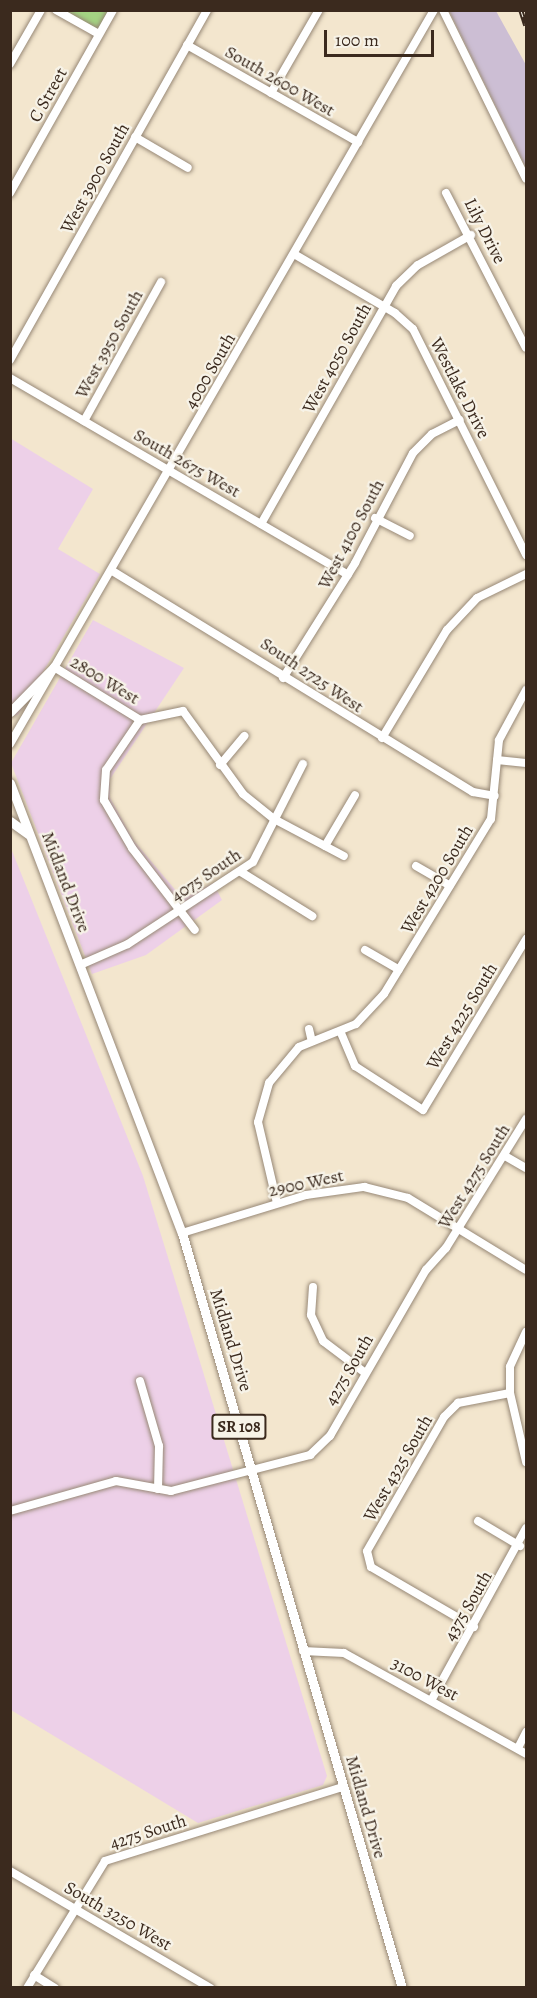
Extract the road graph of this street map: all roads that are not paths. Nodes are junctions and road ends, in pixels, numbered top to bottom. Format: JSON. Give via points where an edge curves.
{"nodes":[{"id":1,"x":41,"y":10,"type":"edge"},
{"id":2,"x":56,"y":10,"type":"edge"},
{"id":3,"x":112,"y":10,"type":"edge"},
{"id":4,"x":207,"y":10,"type":"edge"},
{"id":5,"x":319,"y":10,"type":"edge"},
{"id":6,"x":434,"y":10,"type":"edge"},
{"id":7,"x":443,"y":10,"type":"edge"},
{"id":8,"x":99,"y":34,"type":"junction"},
{"id":9,"x":187,"y":45,"type":"junction"},
{"id":10,"x":10,"y":64,"type":"edge"},
{"id":11,"x":271,"y":93,"type":"junction"},
{"id":12,"x":135,"y":137,"type":"junction"},
{"id":13,"x":358,"y":142,"type":"junction"},
{"id":14,"x":188,"y":168,"type":"dead end"},
{"id":15,"x":526,"y":179,"type":"edge"},
{"id":16,"x":10,"y":193,"type":"edge"},
{"id":17,"x":446,"y":193,"type":"dead end"},
{"id":18,"x":471,"y":235,"type":"junction"},
{"id":19,"x":294,"y":254,"type":"junction"},
{"id":20,"x":161,"y":282,"type":"dead end"},
{"id":21,"x":383,"y":306,"type":"junction"},
{"id":22,"x":526,"y":348,"type":"edge"},
{"id":23,"x":10,"y":360,"type":"edge"},
{"id":24,"x":10,"y":378,"type":"edge"},
{"id":25,"x":460,"y":420,"type":"junction"},
{"id":26,"x":84,"y":421,"type":"junction"},
{"id":27,"x":170,"y":471,"type":"junction"},
{"id":28,"x":375,"y":518,"type":"junction"},
{"id":29,"x":261,"y":524,"type":"junction"},
{"id":30,"x":410,"y":536,"type":"dead end"},
{"id":31,"x":526,"y":555,"type":"edge"},
{"id":32,"x":114,"y":572,"type":"junction"},
{"id":33,"x":526,"y":574,"type":"edge"},
{"id":34,"x":348,"y":575,"type":"junction"},
{"id":35,"x":54,"y":667,"type":"junction"},
{"id":36,"x":283,"y":678,"type":"junction"},
{"id":37,"x":526,"y":690,"type":"edge"},
{"id":38,"x":10,"y":712,"type":"edge"},
{"id":39,"x":140,"y":720,"type":"junction"},
{"id":40,"x":244,"y":736,"type":"dead end"},
{"id":41,"x":382,"y":738,"type":"junction"},
{"id":42,"x":10,"y":744,"type":"edge"},
{"id":43,"x":497,"y":760,"type":"junction"},
{"id":44,"x":526,"y":763,"type":"edge"},
{"id":45,"x":303,"y":764,"type":"dead end"},
{"id":46,"x":220,"y":765,"type":"junction"},
{"id":47,"x":10,"y":783,"type":"edge"},
{"id":48,"x":355,"y":795,"type":"dead end"},
{"id":49,"x":495,"y":796,"type":"junction"},
{"id":50,"x":274,"y":819,"type":"junction"},
{"id":51,"x":10,"y":821,"type":"edge"},
{"id":52,"x":30,"y":835,"type":"junction"},
{"id":53,"x":325,"y":846,"type":"junction"},
{"id":54,"x":344,"y":856,"type":"dead end"},
{"id":55,"x":416,"y":866,"type":"dead end"},
{"id":56,"x":241,"y":872,"type":"junction"},
{"id":57,"x":450,"y":886,"type":"junction"},
{"id":58,"x":182,"y":910,"type":"junction"},
{"id":59,"x":312,"y":916,"type":"dead end"},
{"id":60,"x":195,"y":930,"type":"dead end"},
{"id":61,"x":526,"y":939,"type":"edge"},
{"id":62,"x":365,"y":950,"type":"dead end"},
{"id":63,"x":80,"y":965,"type":"junction"},
{"id":64,"x":399,"y":970,"type":"junction"},
{"id":65,"x":309,"y":1029,"type":"dead end"},
{"id":66,"x":341,"y":1033,"type":"junction"},
{"id":67,"x":310,"y":1038,"type":"junction"},
{"id":68,"x":526,"y":1119,"type":"edge"},
{"id":69,"x":505,"y":1156,"type":"junction"},
{"id":70,"x":526,"y":1168,"type":"edge"},
{"id":71,"x":278,"y":1203,"type":"junction"},
{"id":72,"x":457,"y":1229,"type":"junction"},
{"id":73,"x":182,"y":1233,"type":"junction"},
{"id":74,"x":446,"y":1248,"type":"joint"},
{"id":75,"x":526,"y":1270,"type":"edge"},
{"id":76,"x":313,"y":1287,"type":"dead end"},
{"id":77,"x":526,"y":1332,"type":"edge"},
{"id":78,"x":364,"y":1372,"type":"junction"},
{"id":79,"x":140,"y":1381,"type":"dead end"},
{"id":80,"x":510,"y":1393,"type":"junction"},
{"id":81,"x":526,"y":1462,"type":"edge"},
{"id":82,"x":253,"y":1472,"type":"junction"},
{"id":83,"x":158,"y":1489,"type":"junction"},
{"id":84,"x":10,"y":1511,"type":"edge"},
{"id":85,"x":478,"y":1521,"type":"dead end"},
{"id":86,"x":526,"y":1528,"type":"edge"},
{"id":87,"x":520,"y":1546,"type":"junction"},
{"id":88,"x":474,"y":1627,"type":"junction"},
{"id":89,"x":303,"y":1651,"type":"junction"},
{"id":90,"x":432,"y":1699,"type":"junction"},
{"id":91,"x":526,"y":1732,"type":"edge"},
{"id":92,"x":518,"y":1748,"type":"junction"},
{"id":93,"x":526,"y":1754,"type":"edge"},
{"id":94,"x":343,"y":1787,"type":"junction"},
{"id":95,"x":10,"y":1870,"type":"edge"},
{"id":96,"x":74,"y":1908,"type":"junction"},
{"id":97,"x":34,"y":1975,"type":"junction"},
{"id":98,"x":27,"y":1988,"type":"edge"},
{"id":99,"x":55,"y":1988,"type":"edge"},
{"id":100,"x":210,"y":1988,"type":"edge"},
{"id":101,"x":402,"y":1988,"type":"edge"}],
"edges":[{"from":1,"to":10,"type":"street"},
{"from":2,"to":8,"type":"street"},
{"from":3,"to":8,"type":"street","name":"C Street"},
{"from":4,"to":9,"type":"street","name":"West 3900 South"},
{"from":5,"to":11,"type":"street"},
{"from":6,"to":13,"type":"street","name":"4000 South"},
{"from":7,"to":15,"type":"street"},
{"from":8,"to":16,"type":"street","name":"C Street"},
{"from":9,"to":11,"type":"street","name":"South 2600 West"},
{"from":9,"to":12,"type":"street","name":"West 3900 South"},
{"from":11,"to":13,"type":"street","name":"South 2600 West"},
{"from":12,"to":14,"type":"street"},
{"from":12,"to":23,"type":"street","name":"West 3900 South"},
{"from":13,"to":19,"type":"street","name":"4000 South"},
{"from":17,"to":18,"type":"street","name":"Lily Drive"},
{"from":18,"to":21,"type":"street","name":"West 4050 South","via":[[406,273]]},
{"from":18,"to":22,"type":"street","name":"Lily Drive"},
{"from":19,"to":21,"type":"street","name":"Westlake Drive"},
{"from":19,"to":27,"type":"street","name":"4000 South"},
{"from":20,"to":26,"type":"street","name":"West 3950 South"},
{"from":21,"to":25,"type":"street","name":"Westlake Drive","via":[[425,348]]},
{"from":21,"to":29,"type":"street","name":"West 4050 South"},
{"from":24,"to":26,"type":"street","name":"South 2675 West"},
{"from":25,"to":28,"type":"street","name":"West 4100 South","via":[[432,434],[413,453]]},
{"from":25,"to":31,"type":"street","name":"Westlake Drive"},
{"from":26,"to":27,"type":"street","name":"South 2675 West"},
{"from":27,"to":29,"type":"street","name":"South 2675 West"},
{"from":27,"to":32,"type":"street","name":"4000 South"},
{"from":28,"to":30,"type":"street"},
{"from":28,"to":34,"type":"street","name":"West 4100 South"},
{"from":29,"to":34,"type":"street","name":"South 2675 West"},
{"from":32,"to":35,"type":"street","name":"4000 South"},
{"from":32,"to":36,"type":"street","name":"South 2725 West","via":[[252,653]]},
{"from":33,"to":41,"type":"street","via":[[477,598],[447,630]]},
{"from":34,"to":36,"type":"street","name":"West 4100 South"},
{"from":35,"to":38,"type":"main road"},
{"from":35,"to":39,"type":"street","name":"2800 West"},
{"from":35,"to":42,"type":"street","name":"4000 South"},
{"from":36,"to":41,"type":"street","name":"South 2725 West"},
{"from":37,"to":43,"type":"street","name":"West 4200 South","via":[[499,740]]},
{"from":39,"to":46,"type":"street","via":[[183,711]]},
{"from":39,"to":58,"type":"street","via":[[106,770],[104,800],[132,848]]},
{"from":40,"to":46,"type":"street"},
{"from":41,"to":49,"type":"street","name":"South 2725 West","via":[[473,792]]},
{"from":43,"to":44,"type":"street"},
{"from":43,"to":49,"type":"street","name":"West 4200 South"},
{"from":45,"to":50,"type":"street","name":"4075 South"},
{"from":46,"to":50,"type":"street","via":[[229,781]]},
{"from":47,"to":52,"type":"main road","name":"Midland Drive","number":"SR 108"},
{"from":48,"to":53,"type":"street"},
{"from":49,"to":57,"type":"street","name":"West 4200 South","via":[[491,819]]},
{"from":50,"to":53,"type":"street"},
{"from":50,"to":56,"type":"street","name":"4075 South","via":[[260,853]]},
{"from":51,"to":52,"type":"main road"},
{"from":52,"to":63,"type":"main road","name":"Midland Drive","number":"SR 108"},
{"from":53,"to":54,"type":"street"},
{"from":55,"to":57,"type":"street"},
{"from":56,"to":58,"type":"street","name":"4075 South"},
{"from":56,"to":59,"type":"street"},
{"from":57,"to":64,"type":"street","name":"West 4200 South"},
{"from":58,"to":60,"type":"street"},
{"from":58,"to":63,"type":"street","name":"4075 South","via":[[128,944]]},
{"from":61,"to":66,"type":"street","name":"West 4225 South","via":[[423,1110],[356,1066]]},
{"from":62,"to":64,"type":"street"},
{"from":63,"to":73,"type":"main road","name":"Midland Drive","number":"SR 108"},
{"from":64,"to":66,"type":"street","name":"West 4200 South","via":[[371,1011]]},
{"from":65,"to":67,"type":"street"},
{"from":66,"to":67,"type":"street","name":"West 4200 South"},
{"from":67,"to":71,"type":"street","via":[[269,1083],[258,1122]]},
{"from":68,"to":69,"type":"street","name":"West 4275 South"},
{"from":69,"to":70,"type":"street"},
{"from":69,"to":72,"type":"street","name":"West 4275 South"},
{"from":71,"to":72,"type":"street","name":"2900 West","via":[[364,1187],[408,1198]]},
{"from":71,"to":73,"type":"street","name":"2900 West"},
{"from":72,"to":74,"type":"street","name":"West 4275 South"},
{"from":72,"to":75,"type":"street","name":"2900 West"},
{"from":73,"to":82,"type":"main road","name":"Midland Drive","number":"SR 108"},
{"from":74,"to":78,"type":"street","name":"4275 South","via":[[426,1270]]},
{"from":76,"to":78,"type":"street","via":[[311,1315],[323,1341]]},
{"from":77,"to":80,"type":"street","via":[[510,1367]]},
{"from":78,"to":82,"type":"street","name":"4275 South","via":[[330,1436],[310,1455]]},
{"from":79,"to":83,"type":"street","via":[[159,1446]]},
{"from":80,"to":81,"type":"street"},
{"from":80,"to":88,"type":"street","name":"West 4325 South","via":[[458,1403],[444,1417],[367,1551],[371,1567]]},
{"from":82,"to":83,"type":"street","name":"4275 South","via":[[171,1491]]},
{"from":82,"to":89,"type":"main road","name":"Midland Drive","number":"SR 108"},
{"from":83,"to":84,"type":"street","name":"4275 South","via":[[116,1482]]},
{"from":85,"to":87,"type":"street"},
{"from":86,"to":87,"type":"street","name":"4375 South"},
{"from":87,"to":88,"type":"street","name":"4375 South"},
{"from":88,"to":90,"type":"street","name":"4375 South"},
{"from":89,"to":90,"type":"street","name":"3100 West","via":[[344,1653]]},
{"from":89,"to":94,"type":"main road","name":"Midland Drive","number":"SR 108"},
{"from":90,"to":92,"type":"street","name":"3100 West"},
{"from":91,"to":92,"type":"street"},
{"from":92,"to":93,"type":"street","name":"3100 West"},
{"from":94,"to":96,"type":"street","name":"4275 South","via":[[105,1861]]},
{"from":94,"to":101,"type":"main road","name":"Midland Drive","number":"SR 108"},
{"from":95,"to":96,"type":"street","name":"South 3250 West"},
{"from":96,"to":97,"type":"street","name":"4275 South"},
{"from":96,"to":100,"type":"street","name":"South 3250 West"},
{"from":97,"to":98,"type":"street","name":"4275 South"},
{"from":97,"to":99,"type":"street"}]}
